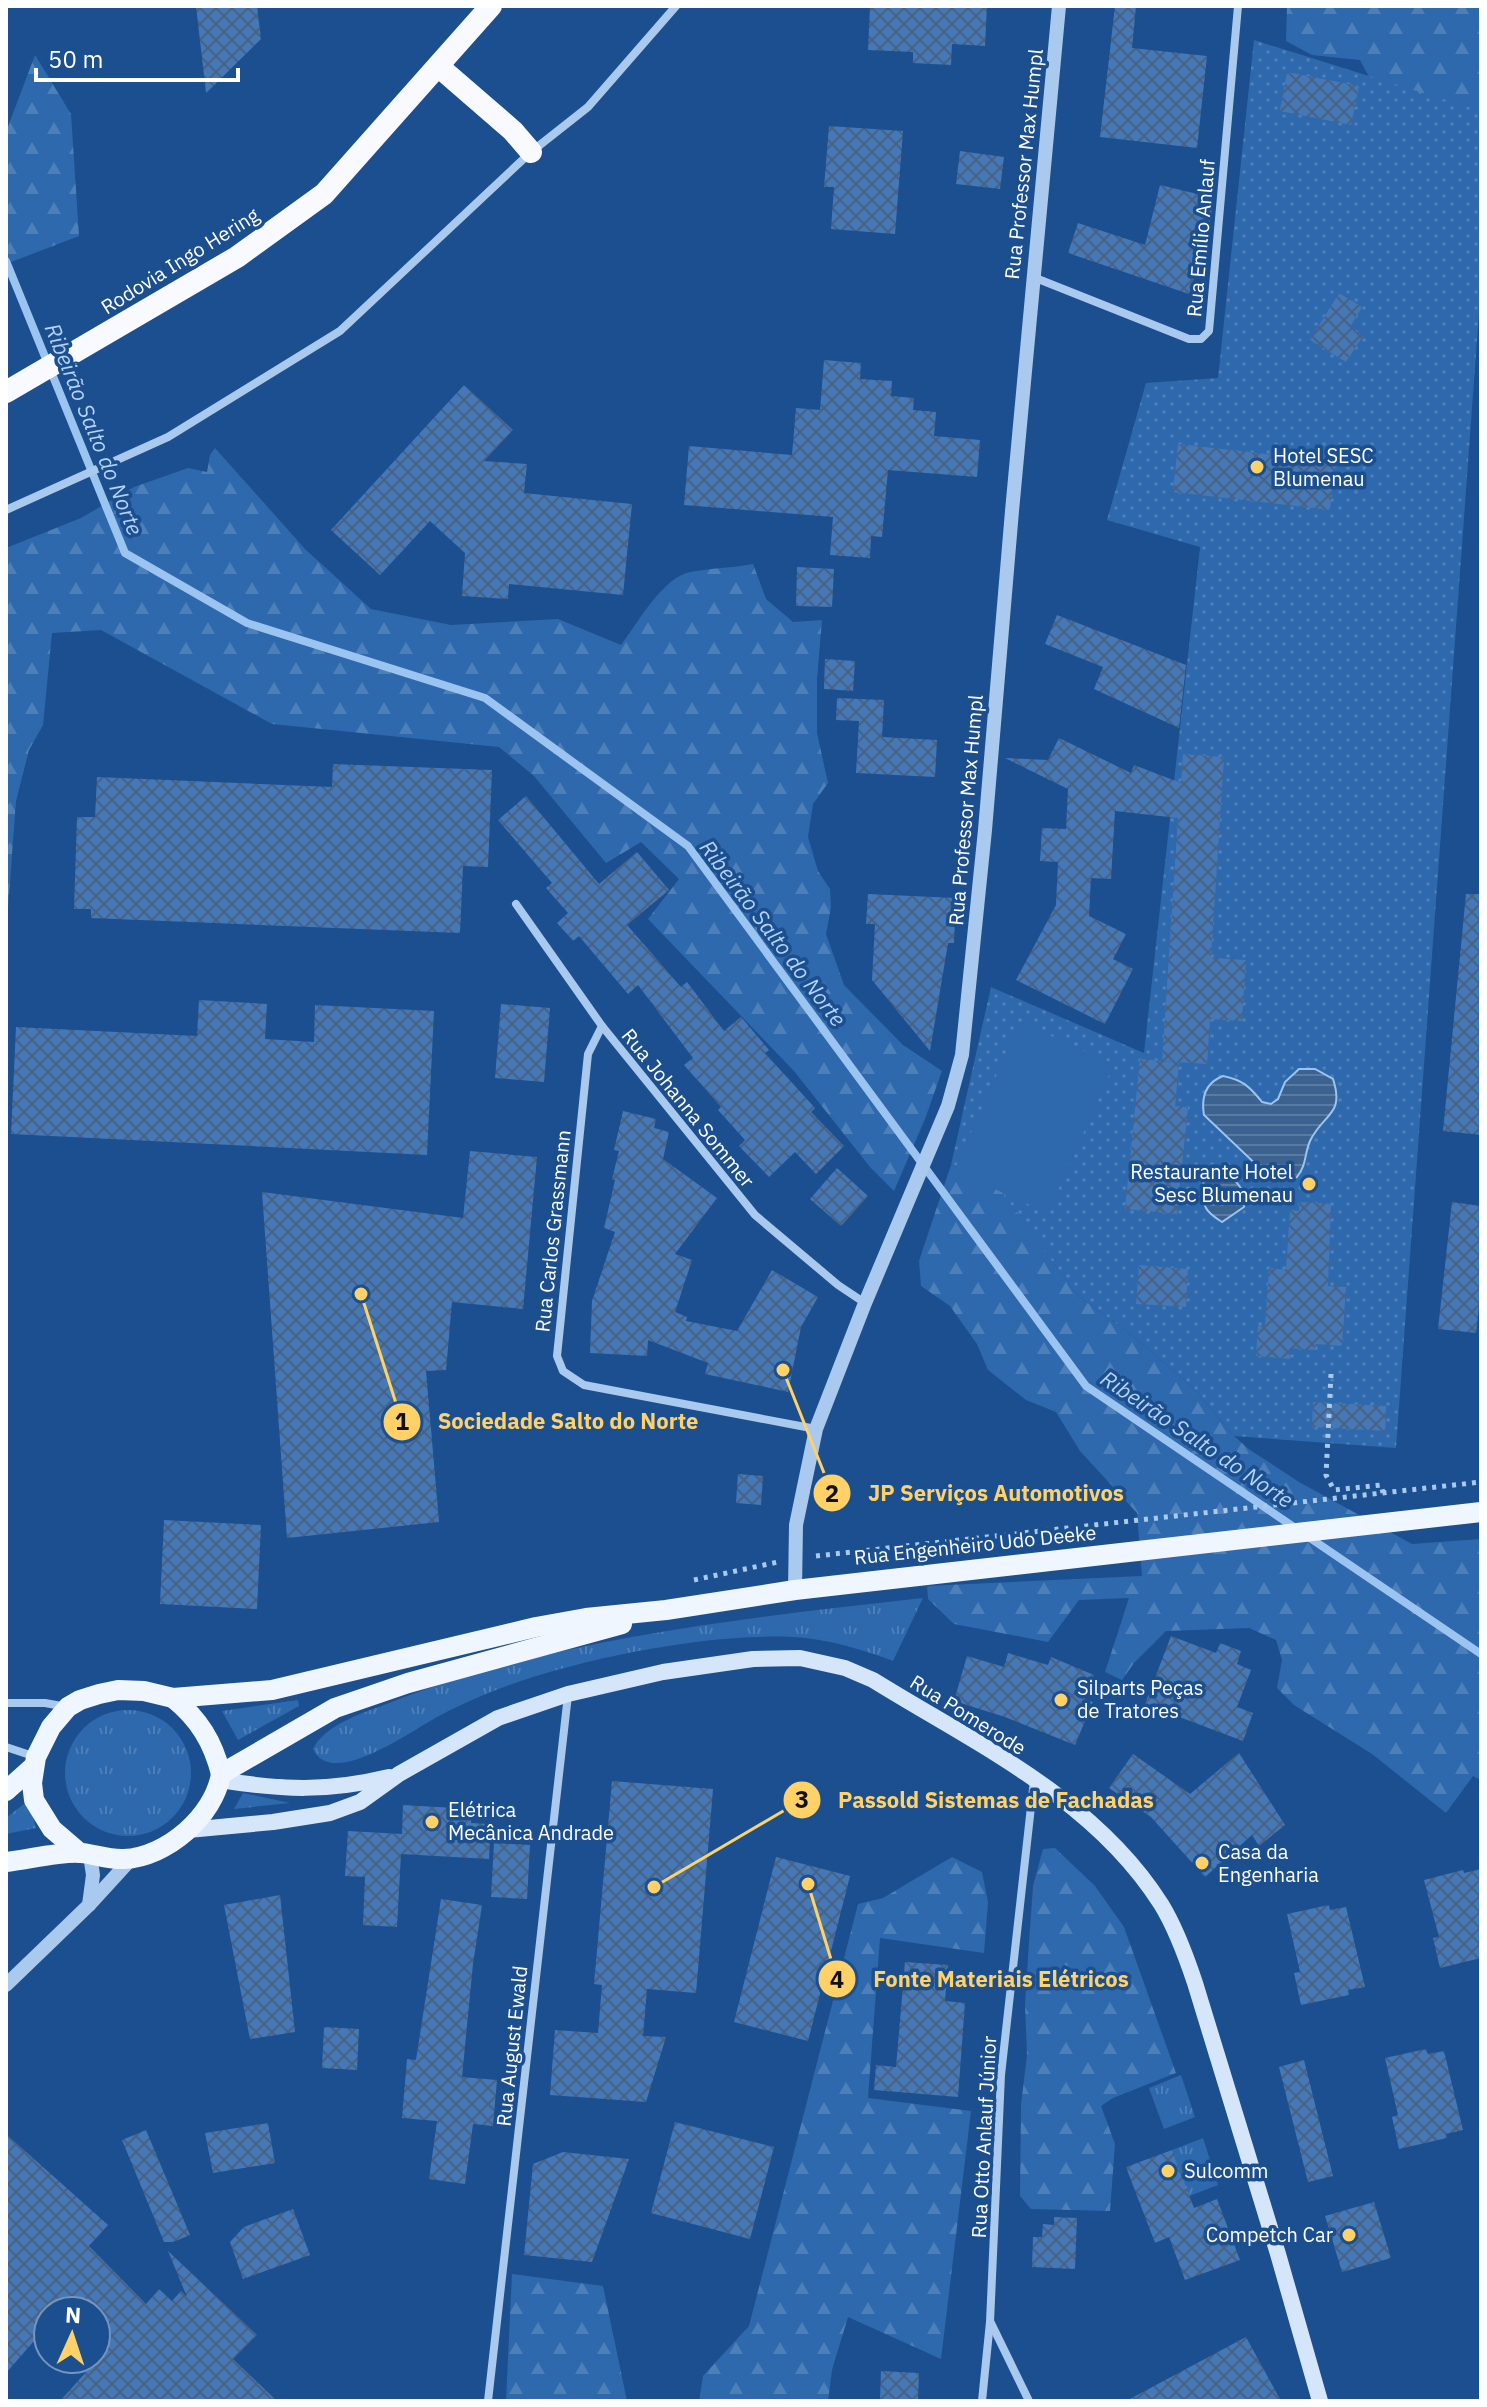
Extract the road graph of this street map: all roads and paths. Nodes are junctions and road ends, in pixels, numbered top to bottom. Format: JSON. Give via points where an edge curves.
{"nodes":[{"id":1,"x":491,"y":6,"type":"edge"},
{"id":2,"x":676,"y":6,"type":"edge"},
{"id":3,"x":1059,"y":6,"type":"edge"},
{"id":4,"x":1238,"y":6,"type":"edge"},
{"id":5,"x":438,"y":66,"type":"junction"},
{"id":6,"x":531,"y":152,"type":"junction"},
{"id":7,"x":1033,"y":277,"type":"junction"},
{"id":8,"x":6,"y":392,"type":"edge"},
{"id":9,"x":6,"y":510,"type":"edge"},
{"id":10,"x":516,"y":904,"type":"dead end"},
{"id":11,"x":602,"y":1026,"type":"junction"},
{"id":12,"x":865,"y":1303,"type":"junction"},
{"id":13,"x":1331,"y":1374,"type":"dead end"},
{"id":14,"x":816,"y":1429,"type":"junction"},
{"id":15,"x":1481,"y":1482,"type":"edge"},
{"id":16,"x":1383,"y":1493,"type":"junction"},
{"id":17,"x":1481,"y":1512,"type":"edge"},
{"id":18,"x":1025,"y":1533,"type":"dead end"},
{"id":19,"x":795,"y":1590,"type":"junction"},
{"id":20,"x":666,"y":1610,"type":"junction"},
{"id":21,"x":568,"y":1694,"type":"junction"},
{"id":22,"x":173,"y":1698,"type":"junction"},
{"id":23,"x":6,"y":1703,"type":"edge"},
{"id":24,"x":68,"y":1707,"type":"junction"},
{"id":25,"x":6,"y":1747,"type":"edge"},
{"id":26,"x":35,"y":1762,"type":"junction"},
{"id":27,"x":399,"y":1774,"type":"junction"},
{"id":28,"x":220,"y":1777,"type":"junction"},
{"id":29,"x":1034,"y":1779,"type":"junction"},
{"id":30,"x":6,"y":1791,"type":"edge"},
{"id":31,"x":188,"y":1830,"type":"junction"},
{"id":32,"x":85,"y":1854,"type":"junction"},
{"id":33,"x":132,"y":1858,"type":"junction"},
{"id":34,"x":6,"y":1862,"type":"edge"},
{"id":35,"x":89,"y":1905,"type":"junction"},
{"id":36,"x":6,"y":1985,"type":"edge"},
{"id":37,"x":990,"y":2322,"type":"junction"},
{"id":38,"x":488,"y":2401,"type":"edge"},
{"id":39,"x":982,"y":2401,"type":"edge"},
{"id":40,"x":1029,"y":2401,"type":"edge"},
{"id":41,"x":1320,"y":2401,"type":"edge"}],
"edges":[{"from":1,"to":5,"type":"highway","name":"Rodovia Ingo Hering"},
{"from":2,"to":6,"type":"street","via":[[588,107]]},
{"from":3,"to":7,"type":"street","name":"Rua Professor Max Humpl"},
{"from":4,"to":7,"type":"street","name":"Rua Emílio Anlauf","via":[[1209,331],[1201,339],[1189,339]]},
{"from":5,"to":6,"type":"highway"},
{"from":5,"to":8,"type":"highway","name":"Rodovia Ingo Hering","via":[[324,194],[237,257]]},
{"from":6,"to":9,"type":"street","via":[[340,331],[168,437]]},
{"from":7,"to":12,"type":"street","name":"Rua Professor Max Humpl","via":[[962,1055],[948,1106]]},
{"from":10,"to":11,"type":"street","name":"Rua Johanna Sommer"},
{"from":11,"to":12,"type":"street","name":"Rua Johanna Sommer","via":[[755,1215]]},
{"from":11,"to":14,"type":"street","name":"Rua Carlos Grassmann","via":[[588,1054],[557,1356],[563,1371],[584,1385]]},
{"from":12,"to":14,"type":"street","name":"Rua Professor Max Humpl"},
{"from":13,"to":16,"type":"path","via":[[1326,1475],[1334,1490],[1381,1485]]},
{"from":14,"to":19,"type":"street","name":"Rua Professor Max Humpl","via":[[796,1525]]},
{"from":15,"to":16,"type":"path"},
{"from":16,"to":18,"type":"path"},
{"from":17,"to":19,"type":"main road","name":"Rua Engenheiro Udo Deeke"},
{"from":19,"to":20,"type":"main road","name":"Rua Engenheiro Udo Deeke"},
{"from":20,"to":22,"type":"main road","name":"Rua Engenheiro Udo Deeke","via":[[536,1627],[272,1690]]},
{"from":20,"to":28,"type":"main road","name":"Rua Engenheiro Udo Deeke","via":[[335,1708]]},
{"from":21,"to":27,"type":"main road","name":"Rua Pomerode","via":[[498,1718]]},
{"from":21,"to":29,"type":"main road","name":"Rua Pomerode","via":[[663,1672],[800,1658],[873,1680]]},
{"from":21,"to":38,"type":"street","name":"Rua August Ewald"},
{"from":22,"to":24,"type":"main road","name":"Rua Engenheiro Udo Deeke","via":[[118,1690]]},
{"from":22,"to":28,"type":"main road","via":[[203,1728],[216,1753]]},
{"from":23,"to":24,"type":"street"},
{"from":24,"to":26,"type":"main road","via":[[51,1727]]},
{"from":25,"to":26,"type":"street"},
{"from":26,"to":30,"type":"main road"},
{"from":26,"to":32,"type":"main road","via":[[34,1800],[52,1829]]},
{"from":27,"to":28,"type":"main road","name":"Rua Pomerode","via":[[330,1789],[298,1790]]},
{"from":27,"to":31,"type":"main road","name":"Rua Pomerode","via":[[360,1802],[330,1813]]},
{"from":28,"to":31,"type":"main road"},
{"from":29,"to":37,"type":"street","name":"Rua Otto Anlauf Júnior","via":[[1001,2075]]},
{"from":29,"to":41,"type":"main road","name":"Rua Pomerode","via":[[1073,1805],[1114,1845],[1161,1903],[1181,1942]]},
{"from":31,"to":33,"type":"main road","via":[[168,1845]]},
{"from":32,"to":33,"type":"main road"},
{"from":32,"to":34,"type":"main road"},
{"from":32,"to":35,"type":"street","via":[[93,1875]]},
{"from":33,"to":35,"type":"street"},
{"from":35,"to":36,"type":"street"},
{"from":37,"to":39,"type":"street","name":"Rua Otto Anlauf Júnior"},
{"from":37,"to":40,"type":"street"}]}
